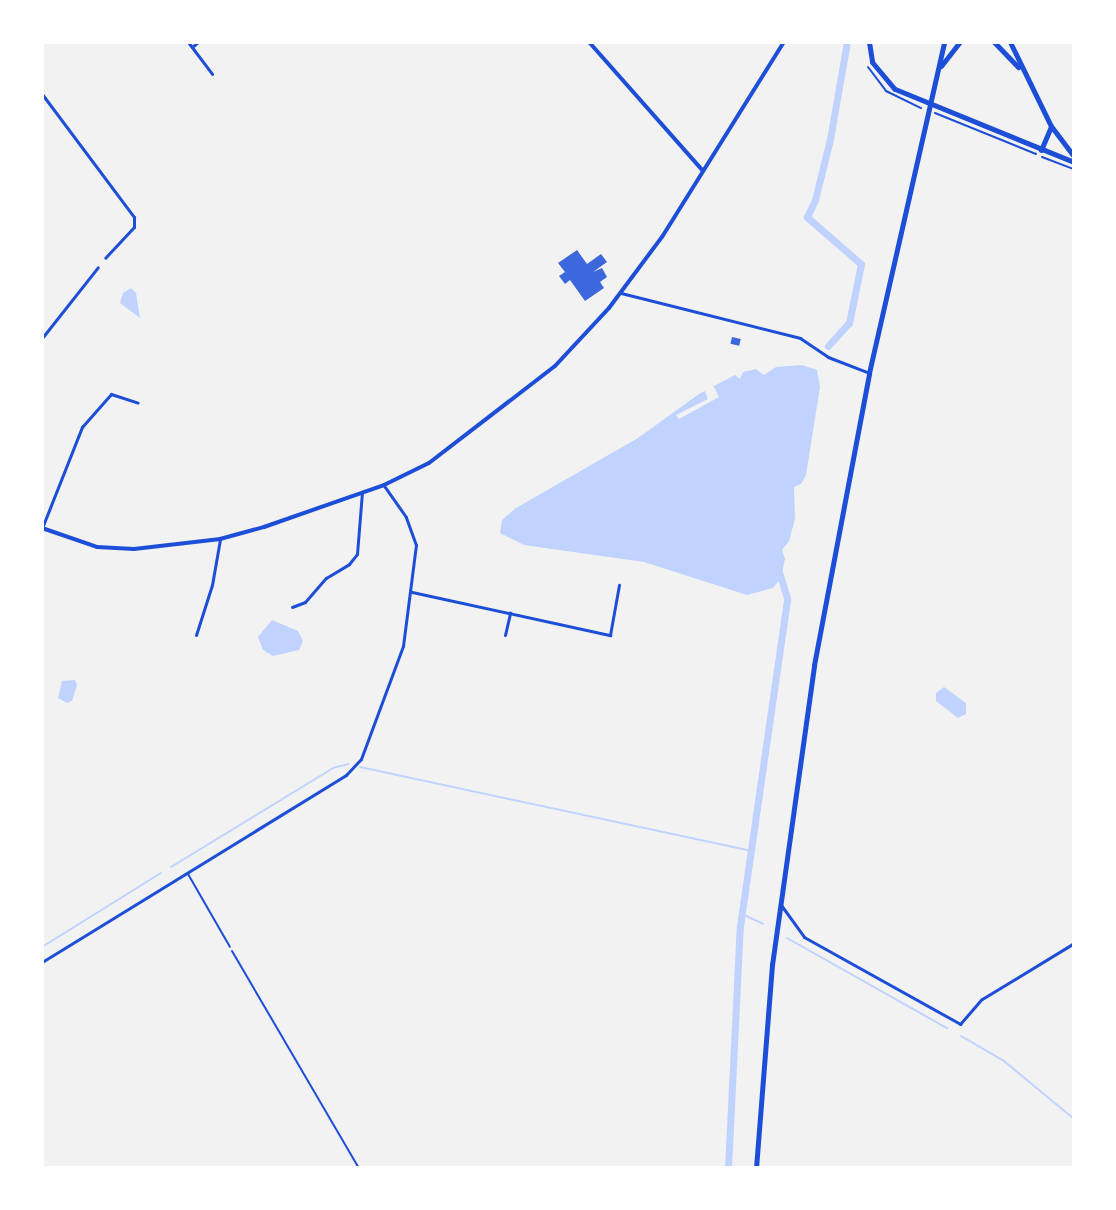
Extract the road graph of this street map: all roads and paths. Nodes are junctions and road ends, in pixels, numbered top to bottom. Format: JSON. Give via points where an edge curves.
{"nodes":[{"id":1,"x":188,"y":42,"type":"edge"},
{"id":2,"x":198,"y":42,"type":"edge"},
{"id":3,"x":589,"y":42,"type":"edge"},
{"id":4,"x":784,"y":42,"type":"edge"},
{"id":5,"x":869,"y":42,"type":"edge"},
{"id":6,"x":944,"y":42,"type":"edge"},
{"id":7,"x":960,"y":42,"type":"edge"},
{"id":8,"x":994,"y":42,"type":"edge"},
{"id":9,"x":1010,"y":42,"type":"edge"},
{"id":10,"x":192,"y":47,"type":"junction"},
{"id":11,"x":1021,"y":69,"type":"junction"},
{"id":12,"x":938,"y":70,"type":"junction"},
{"id":13,"x":212,"y":74,"type":"dead end"},
{"id":14,"x":42,"y":94,"type":"edge"},
{"id":15,"x":956,"y":119,"type":"junction"},
{"id":16,"x":1051,"y":126,"type":"junction"},
{"id":17,"x":1041,"y":150,"type":"junction"},
{"id":18,"x":1074,"y":156,"type":"edge"},
{"id":19,"x":1074,"y":162,"type":"edge"},
{"id":20,"x":1074,"y":169,"type":"edge"},
{"id":21,"x":703,"y":171,"type":"junction"},
{"id":22,"x":105,"y":258,"type":"dead end"},
{"id":23,"x":98,"y":267,"type":"dead end"},
{"id":24,"x":621,"y":293,"type":"junction"},
{"id":25,"x":42,"y":338,"type":"edge"},
{"id":26,"x":869,"y":373,"type":"junction"},
{"id":27,"x":138,"y":403,"type":"dead end"},
{"id":28,"x":384,"y":485,"type":"junction"},
{"id":29,"x":362,"y":492,"type":"junction"},
{"id":30,"x":42,"y":528,"type":"edge"},
{"id":31,"x":220,"y":539,"type":"junction"},
{"id":32,"x":619,"y":585,"type":"dead end"},
{"id":33,"x":412,"y":592,"type":"junction"},
{"id":34,"x":292,"y":607,"type":"dead end"},
{"id":35,"x":510,"y":613,"type":"junction"},
{"id":36,"x":196,"y":635,"type":"dead end"},
{"id":37,"x":505,"y":635,"type":"dead end"},
{"id":38,"x":610,"y":635,"type":"junction"},
{"id":39,"x":609,"y":640,"type":"dead end"},
{"id":40,"x":188,"y":873,"type":"junction"},
{"id":41,"x":780,"y":904,"type":"junction"},
{"id":42,"x":1074,"y":943,"type":"edge"},
{"id":43,"x":230,"y":947,"type":"joint"},
{"id":44,"x":42,"y":962,"type":"edge"},
{"id":45,"x":359,"y":1168,"type":"edge"},
{"id":46,"x":756,"y":1168,"type":"edge"}],
"edges":[{"from":1,"to":10,"type":"street"},
{"from":2,"to":10,"type":"street"},
{"from":3,"to":21,"type":"main road"},
{"from":4,"to":21,"type":"main road"},
{"from":5,"to":15,"type":"main road","via":[[878,73],[901,93]]},
{"from":6,"to":12,"type":"main road"},
{"from":7,"to":12,"type":"main road"},
{"from":8,"to":11,"type":"main road"},
{"from":9,"to":11,"type":"main road"},
{"from":10,"to":13,"type":"street"},
{"from":11,"to":16,"type":"main road"},
{"from":12,"to":26,"type":"main road"},
{"from":14,"to":22,"type":"street","via":[[134,217],[132,230]]},
{"from":15,"to":17,"type":"main road"},
{"from":15,"to":20,"type":"path"},
{"from":16,"to":17,"type":"main road"},
{"from":16,"to":18,"type":"main road"},
{"from":17,"to":19,"type":"main road"},
{"from":21,"to":24,"type":"main road"},
{"from":23,"to":25,"type":"street"},
{"from":24,"to":26,"type":"street","via":[[800,338],[828,357]]},
{"from":24,"to":28,"type":"main road","via":[[525,391],[429,463]]},
{"from":26,"to":41,"type":"main road","via":[[814,665]]},
{"from":27,"to":30,"type":"street","via":[[111,394],[82,427]]},
{"from":28,"to":29,"type":"main road"},
{"from":28,"to":33,"type":"street","via":[[414,532]]},
{"from":29,"to":31,"type":"main road"},
{"from":29,"to":34,"type":"street","via":[[357,554],[305,602]]},
{"from":30,"to":31,"type":"main road","via":[[97,547],[134,549]]},
{"from":31,"to":36,"type":"street"},
{"from":32,"to":38,"type":"street"},
{"from":33,"to":35,"type":"street"},
{"from":33,"to":40,"type":"street","via":[[403,646],[355,767]]},
{"from":35,"to":37,"type":"street"},
{"from":35,"to":38,"type":"street"},
{"from":38,"to":39,"type":"street"},
{"from":40,"to":43,"type":"lane"},
{"from":40,"to":44,"type":"street"},
{"from":41,"to":42,"type":"street","via":[[804,937],[960,1024],[982,999]]},
{"from":41,"to":46,"type":"main road"},
{"from":43,"to":45,"type":"path"}]}
